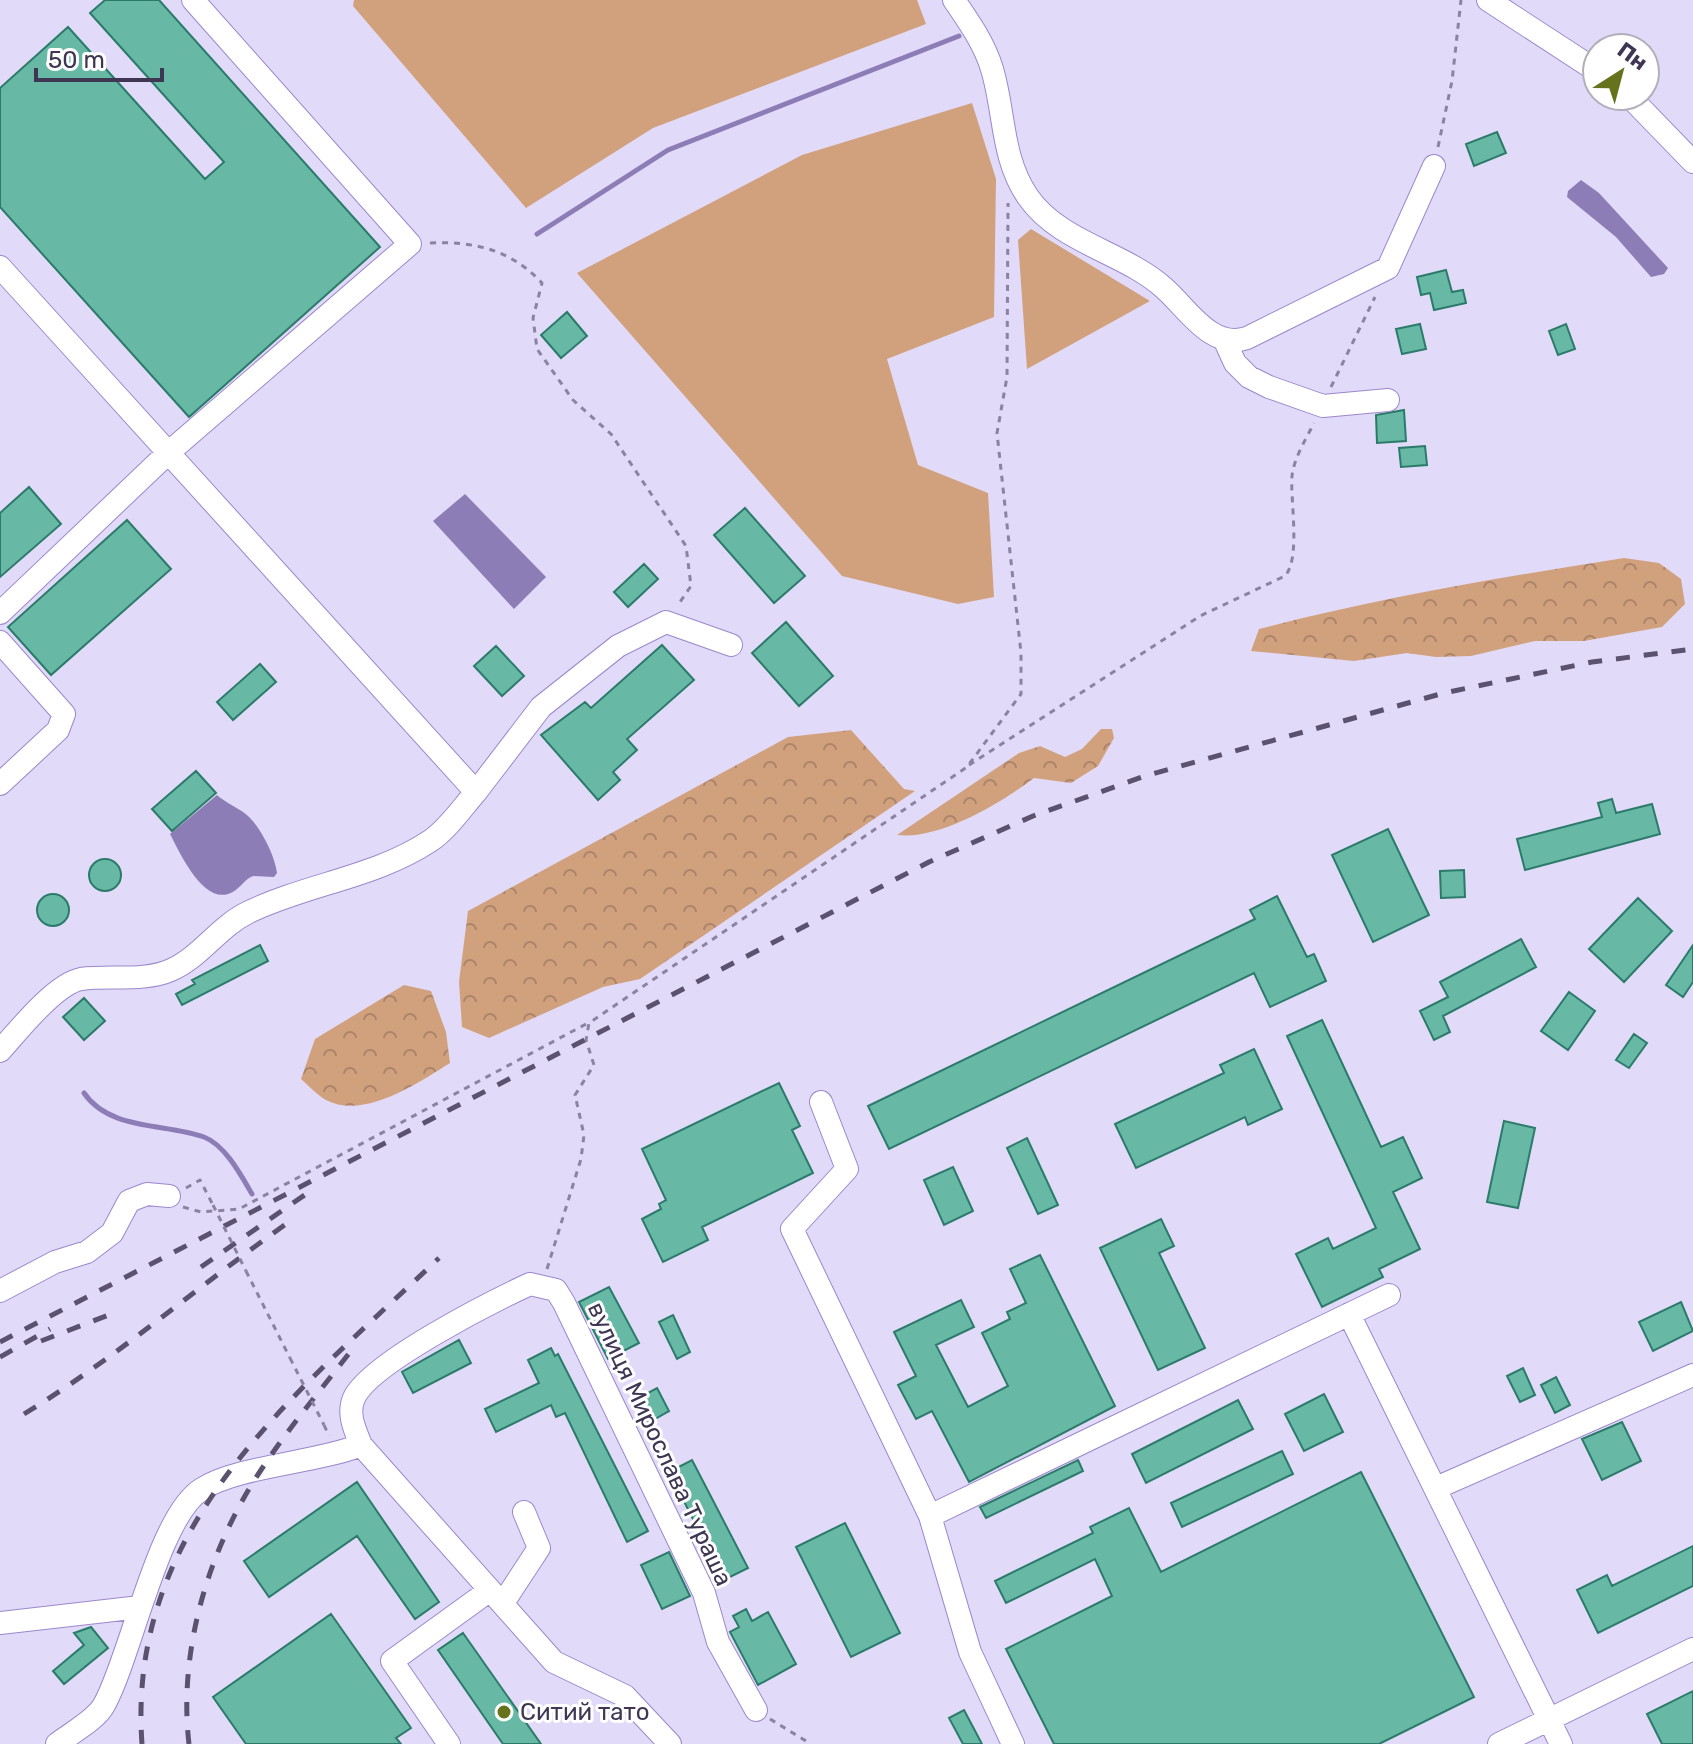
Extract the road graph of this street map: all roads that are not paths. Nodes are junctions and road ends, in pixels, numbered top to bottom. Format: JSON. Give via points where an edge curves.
{"nodes":[{"id":1,"x":193,"y":0,"type":"edge"},
{"id":2,"x":954,"y":0,"type":"edge"},
{"id":3,"x":1488,"y":0,"type":"edge"},
{"id":4,"x":1581,"y":61,"type":"edge"},
{"id":5,"x":1645,"y":112,"type":"edge"},
{"id":6,"x":1693,"y":162,"type":"edge"},
{"id":7,"x":1434,"y":166,"type":"road end"},
{"id":8,"x":0,"y":267,"type":"edge"},
{"id":9,"x":1225,"y":341,"type":"junction"},
{"id":10,"x":1388,"y":400,"type":"dead end"},
{"id":11,"x":168,"y":453,"type":"junction"},
{"id":12,"x":0,"y":613,"type":"edge"},
{"id":13,"x":0,"y":642,"type":"edge"},
{"id":14,"x":731,"y":645,"type":"dead end"},
{"id":15,"x":0,"y":784,"type":"edge"},
{"id":16,"x":476,"y":792,"type":"junction"},
{"id":17,"x":0,"y":1051,"type":"edge"},
{"id":18,"x":821,"y":1102,"type":"dead end"},
{"id":19,"x":169,"y":1196,"type":"road end"},
{"id":20,"x":0,"y":1291,"type":"edge"},
{"id":21,"x":1389,"y":1295,"type":"dead end"},
{"id":22,"x":1349,"y":1314,"type":"junction"},
{"id":23,"x":1693,"y":1375,"type":"edge"},
{"id":24,"x":361,"y":1445,"type":"junction"},
{"id":25,"x":1436,"y":1488,"type":"junction"},
{"id":26,"x":524,"y":1512,"type":"dead end"},
{"id":27,"x":930,"y":1516,"type":"junction"},
{"id":28,"x":497,"y":1596,"type":"junction"},
{"id":29,"x":140,"y":1607,"type":"junction"},
{"id":30,"x":0,"y":1623,"type":"edge"},
{"id":31,"x":1693,"y":1649,"type":"edge"},
{"id":32,"x":756,"y":1710,"type":"road end"},
{"id":33,"x":1549,"y":1720,"type":"junction"},
{"id":34,"x":57,"y":1744,"type":"edge"},
{"id":35,"x":449,"y":1744,"type":"edge"},
{"id":36,"x":670,"y":1744,"type":"edge"},
{"id":37,"x":1013,"y":1744,"type":"edge"},
{"id":38,"x":1499,"y":1744,"type":"edge"},
{"id":39,"x":1561,"y":1744,"type":"edge"}],
"edges":[{"from":1,"to":11,"type":"street","via":[[410,244]]},
{"from":2,"to":9,"type":"street","via":[[983,44],[1009,159],[1029,199],[1081,240],[1151,278]]},
{"from":3,"to":4,"type":"street"},
{"from":5,"to":6,"type":"street"},
{"from":7,"to":9,"type":"street","via":[[1388,268],[1247,338]]},
{"from":8,"to":11,"type":"street"},
{"from":9,"to":10,"type":"street","via":[[1249,377],[1323,406]]},
{"from":11,"to":12,"type":"street"},
{"from":11,"to":16,"type":"street"},
{"from":13,"to":15,"type":"street","via":[[64,714],[58,730]]},
{"from":14,"to":16,"type":"street","via":[[666,622],[618,646],[541,707]]},
{"from":16,"to":17,"type":"street","via":[[431,840],[373,869],[245,913],[168,972],[64,986]]},
{"from":18,"to":27,"type":"street","via":[[847,1169],[792,1229]]},
{"from":19,"to":20,"type":"street","via":[[147,1194],[129,1201],[112,1233],[87,1252]]},
{"from":21,"to":22,"type":"street"},
{"from":22,"to":25,"type":"street"},
{"from":22,"to":27,"type":"street"},
{"from":23,"to":25,"type":"street"},
{"from":24,"to":28,"type":"street"},
{"from":24,"to":29,"type":"street","via":[[199,1490],[177,1519]]},
{"from":24,"to":32,"type":"street","name":"вулиця Мирослава Тураша","via":[[351,1421],[354,1398],[380,1369],[530,1284],[556,1290],[704,1593],[718,1642]]},
{"from":25,"to":33,"type":"street"},
{"from":26,"to":28,"type":"street","via":[[539,1548]]},
{"from":27,"to":37,"type":"street","via":[[970,1652]]},
{"from":28,"to":35,"type":"street","via":[[392,1661]]},
{"from":28,"to":36,"type":"street","via":[[554,1662],[625,1696]]},
{"from":29,"to":30,"type":"street"},
{"from":29,"to":34,"type":"street","via":[[103,1707]]},
{"from":31,"to":33,"type":"street"},
{"from":33,"to":38,"type":"street"},
{"from":33,"to":39,"type":"street"}]}
